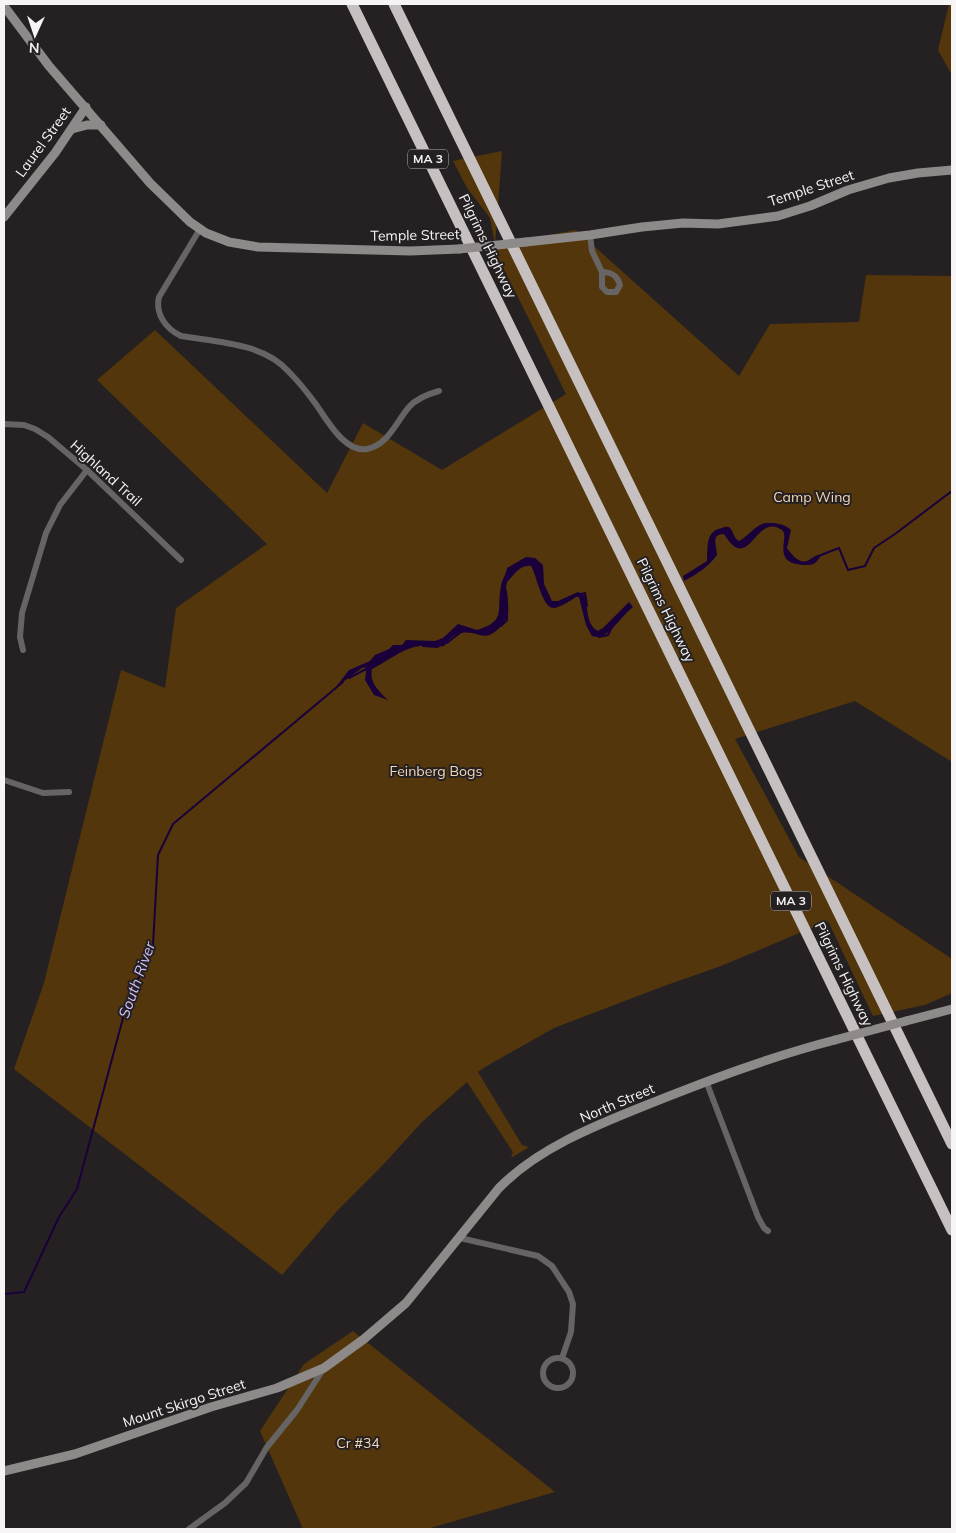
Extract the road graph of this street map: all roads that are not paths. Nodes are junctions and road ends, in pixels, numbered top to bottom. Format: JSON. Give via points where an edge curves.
{"nodes":[{"id":1,"x":352,"y":4,"type":"edge"},
{"id":2,"x":394,"y":4,"type":"edge"},
{"id":3,"x":4,"y":6,"type":"edge"},
{"id":4,"x":86,"y":107,"type":"junction"},
{"id":5,"x":101,"y":125,"type":"junction"},
{"id":6,"x":72,"y":129,"type":"junction"},
{"id":7,"x":952,"y":170,"type":"edge"},
{"id":8,"x":4,"y":216,"type":"edge"},
{"id":9,"x":200,"y":229,"type":"junction"},
{"id":10,"x":590,"y":235,"type":"junction"},
{"id":11,"x":602,"y":272,"type":"dead end"},
{"id":12,"x":439,"y":391,"type":"dead end"},
{"id":13,"x":4,"y":424,"type":"edge"},
{"id":14,"x":87,"y":470,"type":"junction"},
{"id":15,"x":181,"y":560,"type":"dead end"},
{"id":16,"x":23,"y":650,"type":"dead end"},
{"id":17,"x":4,"y":780,"type":"edge"},
{"id":18,"x":69,"y":792,"type":"dead end"},
{"id":19,"x":952,"y":1009,"type":"edge"},
{"id":20,"x":706,"y":1081,"type":"junction"},
{"id":21,"x":952,"y":1144,"type":"edge"},
{"id":22,"x":952,"y":1230,"type":"edge"},
{"id":23,"x":768,"y":1231,"type":"dead end"},
{"id":24,"x":460,"y":1238,"type":"junction"},
{"id":25,"x":364,"y":1339,"type":"joint"},
{"id":26,"x":562,"y":1358,"type":"junction"},
{"id":27,"x":324,"y":1368,"type":"junction"},
{"id":28,"x":4,"y":1471,"type":"edge"},
{"id":29,"x":188,"y":1529,"type":"edge"}],
"edges":[{"from":1,"to":22,"type":"highway","name":"Pilgrims Highway","number":"MA 3"},
{"from":2,"to":21,"type":"highway","name":"Pilgrims Highway","number":"MA 3"},
{"from":3,"to":4,"type":"main road","name":"Temple Street","via":[[42,57]]},
{"from":4,"to":5,"type":"main road","name":"Temple Street"},
{"from":4,"to":6,"type":"main road","name":"Laurel Street"},
{"from":5,"to":6,"type":"main road"},
{"from":5,"to":9,"type":"main road","name":"Temple Street","via":[[154,187]]},
{"from":6,"to":8,"type":"main road","name":"Laurel Street"},
{"from":7,"to":10,"type":"main road","name":"Temple Street","via":[[889,178],[778,216],[718,224],[642,226]]},
{"from":9,"to":10,"type":"main road","name":"Temple Street","bridge":true,"via":[[229,242],[258,247],[410,251]]},
{"from":9,"to":12,"type":"street","via":[[159,296],[160,315],[173,333],[250,349],[274,359],[287,368],[336,432],[349,444],[362,449],[380,443],[414,402]]},
{"from":10,"to":11,"type":"street","via":[[592,251]]},
{"from":13,"to":14,"type":"street","name":"Highland Trail","via":[[24,425],[41,432]]},
{"from":14,"to":15,"type":"street","name":"Highland Trail"},
{"from":14,"to":16,"type":"street","via":[[60,505],[46,533],[22,613],[20,637]]},
{"from":17,"to":18,"type":"street","via":[[43,793]]},
{"from":19,"to":20,"type":"main road","name":"North Street","bridge":true,"via":[[782,1055]]},
{"from":20,"to":23,"type":"street","via":[[753,1204]]},
{"from":20,"to":24,"type":"main road","name":"North Street","via":[[592,1128],[525,1166],[499,1188]]},
{"from":24,"to":25,"type":"main road","name":"North Street","via":[[406,1303]]},
{"from":24,"to":26,"type":"street","via":[[538,1256],[552,1266],[573,1304],[573,1318]]},
{"from":25,"to":27,"type":"main road","name":"Mount Skirgo Street"},
{"from":26,"to":26,"type":"street","via":[[569,1362],[573,1377],[562,1388],[553,1388],[542,1377],[542,1368],[554,1358]]},
{"from":27,"to":28,"type":"main road","name":"Mount Skirgo Street","via":[[276,1388],[83,1451]]},
{"from":27,"to":29,"type":"street","via":[[297,1410],[267,1447],[246,1484]]}]}
